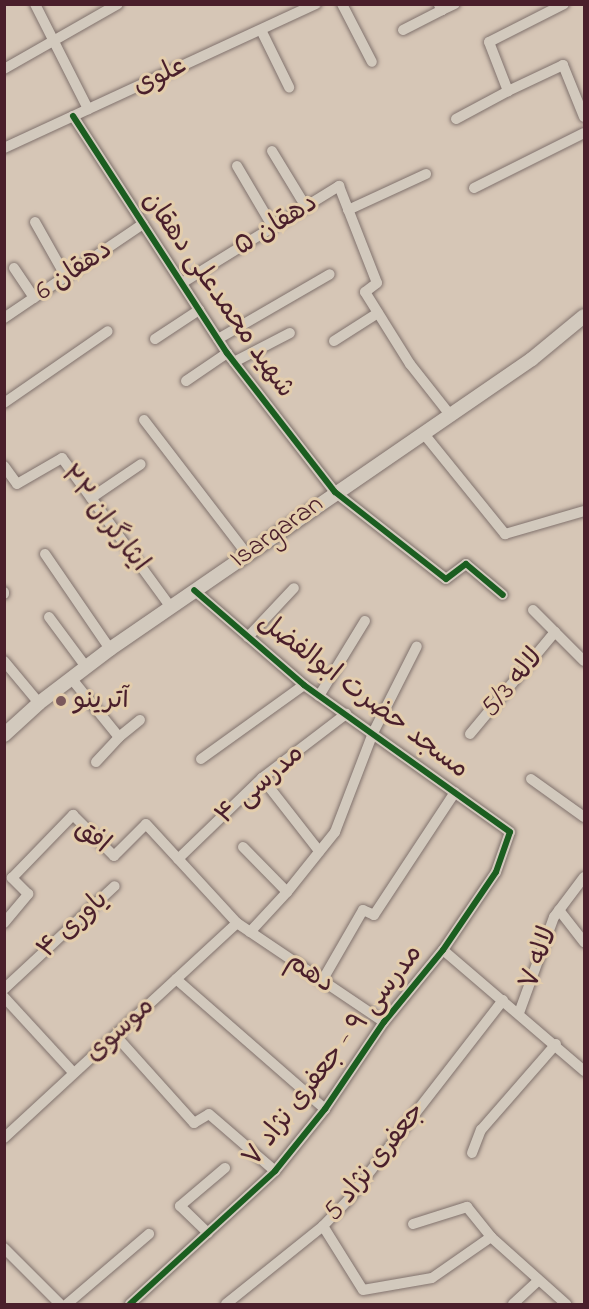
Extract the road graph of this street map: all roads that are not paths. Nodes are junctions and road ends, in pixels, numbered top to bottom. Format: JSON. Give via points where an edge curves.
{"nodes":[{"id":1,"x":35,"y":4,"type":"edge"},
{"id":2,"x":118,"y":4,"type":"edge"},
{"id":3,"x":316,"y":4,"type":"edge"},
{"id":4,"x":342,"y":4,"type":"edge"},
{"id":5,"x":455,"y":4,"type":"edge"},
{"id":6,"x":564,"y":4,"type":"edge"},
{"id":7,"x":440,"y":7,"type":"edge"},
{"id":8,"x":261,"y":30,"type":"junction"},
{"id":9,"x":403,"y":30,"type":"dead end"},
{"id":10,"x":53,"y":40,"type":"junction"},
{"id":11,"x":372,"y":62,"type":"dead end"},
{"id":12,"x":4,"y":69,"type":"edge"},
{"id":13,"x":289,"y":87,"type":"dead end"},
{"id":14,"x":508,"y":91,"type":"junction"},
{"id":15,"x":88,"y":110,"type":"junction"},
{"id":16,"x":73,"y":116,"type":"junction"},
{"id":17,"x":585,"y":117,"type":"edge"},
{"id":18,"x":456,"y":118,"type":"dead end"},
{"id":19,"x":585,"y":132,"type":"edge"},
{"id":20,"x":4,"y":148,"type":"edge"},
{"id":21,"x":272,"y":151,"type":"dead end"},
{"id":22,"x":237,"y":166,"type":"dead end"},
{"id":23,"x":426,"y":174,"type":"dead end"},
{"id":24,"x":474,"y":188,"type":"dead end"},
{"id":25,"x":306,"y":207,"type":"junction"},
{"id":26,"x":348,"y":210,"type":"junction"},
{"id":27,"x":35,"y":222,"type":"dead end"},
{"id":28,"x":143,"y":224,"type":"junction"},
{"id":29,"x":273,"y":227,"type":"junction"},
{"id":30,"x":14,"y":267,"type":"dead end"},
{"id":31,"x":330,"y":274,"type":"dead end"},
{"id":32,"x":66,"y":277,"type":"junction"},
{"id":33,"x":182,"y":284,"type":"junction"},
{"id":34,"x":34,"y":298,"type":"junction"},
{"id":35,"x":199,"y":310,"type":"junction"},
{"id":36,"x":378,"y":313,"type":"junction"},
{"id":37,"x":585,"y":316,"type":"edge"},
{"id":38,"x":4,"y":318,"type":"edge"},
{"id":39,"x":108,"y":331,"type":"dead end"},
{"id":40,"x":290,"y":333,"type":"dead end"},
{"id":41,"x":155,"y":339,"type":"dead end"},
{"id":42,"x":218,"y":339,"type":"junction"},
{"id":43,"x":334,"y":340,"type":"dead end"},
{"id":44,"x":231,"y":357,"type":"junction"},
{"id":45,"x":186,"y":381,"type":"dead end"},
{"id":46,"x":4,"y":403,"type":"edge"},
{"id":47,"x":451,"y":416,"type":"junction"},
{"id":48,"x":144,"y":420,"type":"dead end"},
{"id":49,"x":424,"y":434,"type":"junction"},
{"id":50,"x":141,"y":464,"type":"dead end"},
{"id":51,"x":4,"y":466,"type":"edge"},
{"id":52,"x":335,"y":492,"type":"junction"},
{"id":53,"x":91,"y":498,"type":"junction"},
{"id":54,"x":585,"y":511,"type":"edge"},
{"id":55,"x":246,"y":553,"type":"junction"},
{"id":56,"x":45,"y":554,"type":"dead end"},
{"id":57,"x":294,"y":588,"type":"dead end"},
{"id":58,"x":194,"y":590,"type":"junction"},
{"id":59,"x":503,"y":595,"type":"dead end"},
{"id":60,"x":170,"y":606,"type":"junction"},
{"id":61,"x":533,"y":610,"type":"dead end"},
{"id":62,"x":49,"y":617,"type":"dead end"},
{"id":63,"x":365,"y":621,"type":"dead end"},
{"id":64,"x":555,"y":632,"type":"junction"},
{"id":65,"x":248,"y":637,"type":"junction"},
{"id":66,"x":417,"y":646,"type":"dead end"},
{"id":67,"x":110,"y":649,"type":"junction"},
{"id":68,"x":4,"y":661,"type":"edge"},
{"id":69,"x":585,"y":661,"type":"edge"},
{"id":70,"x":86,"y":667,"type":"junction"},
{"id":71,"x":71,"y":678,"type":"junction"},
{"id":72,"x":304,"y":684,"type":"junction"},
{"id":73,"x":319,"y":696,"type":"junction"},
{"id":74,"x":39,"y":703,"type":"junction"},
{"id":75,"x":346,"y":714,"type":"junction"},
{"id":76,"x":140,"y":720,"type":"dead end"},
{"id":77,"x":373,"y":733,"type":"junction"},
{"id":78,"x":470,"y":734,"type":"dead end"},
{"id":79,"x":4,"y":735,"type":"edge"},
{"id":80,"x":119,"y":736,"type":"junction"},
{"id":81,"x":201,"y":759,"type":"dead end"},
{"id":82,"x":96,"y":762,"type":"dead end"},
{"id":83,"x":262,"y":778,"type":"junction"},
{"id":84,"x":531,"y":779,"type":"dead end"},
{"id":85,"x":455,"y":792,"type":"junction"},
{"id":86,"x":585,"y":817,"type":"edge"},
{"id":87,"x":510,"y":832,"type":"joint"},
{"id":88,"x":243,"y":846,"type":"dead end"},
{"id":89,"x":319,"y":851,"type":"junction"},
{"id":90,"x":178,"y":859,"type":"junction"},
{"id":91,"x":585,"y":877,"type":"edge"},
{"id":92,"x":115,"y":886,"type":"dead end"},
{"id":93,"x":287,"y":892,"type":"junction"},
{"id":94,"x":559,"y":910,"type":"junction"},
{"id":95,"x":4,"y":923,"type":"edge"},
{"id":96,"x":237,"y":923,"type":"junction"},
{"id":97,"x":250,"y":932,"type":"junction"},
{"id":98,"x":585,"y":942,"type":"edge"},
{"id":99,"x":443,"y":950,"type":"junction"},
{"id":100,"x":176,"y":979,"type":"junction"},
{"id":101,"x":322,"y":981,"type":"junction"},
{"id":102,"x":4,"y":989,"type":"edge"},
{"id":103,"x":4,"y":997,"type":"edge"},
{"id":104,"x":503,"y":1000,"type":"junction"},
{"id":105,"x":519,"y":1013,"type":"junction"},
{"id":106,"x":384,"y":1022,"type":"junction"},
{"id":107,"x":116,"y":1036,"type":"junction"},
{"id":108,"x":556,"y":1044,"type":"junction"},
{"id":109,"x":585,"y":1071,"type":"edge"},
{"id":110,"x":73,"y":1072,"type":"junction"},
{"id":111,"x":325,"y":1109,"type":"junction"},
{"id":112,"x":4,"y":1138,"type":"edge"},
{"id":113,"x":472,"y":1153,"type":"dead end"},
{"id":114,"x":225,"y":1168,"type":"dead end"},
{"id":115,"x":274,"y":1171,"type":"junction"},
{"id":116,"x":413,"y":1224,"type":"dead end"},
{"id":117,"x":323,"y":1226,"type":"junction"},
{"id":118,"x":208,"y":1233,"type":"junction"},
{"id":119,"x":149,"y":1234,"type":"dead end"},
{"id":120,"x":491,"y":1237,"type":"junction"},
{"id":121,"x":4,"y":1248,"type":"edge"},
{"id":122,"x":538,"y":1281,"type":"junction"},
{"id":123,"x":60,"y":1305,"type":"edge"},
{"id":124,"x":67,"y":1305,"type":"edge"},
{"id":125,"x":130,"y":1305,"type":"edge"},
{"id":126,"x":226,"y":1305,"type":"edge"},
{"id":127,"x":513,"y":1305,"type":"edge"},
{"id":128,"x":566,"y":1305,"type":"edge"}],
"edges":[{"from":1,"to":10,"type":"street"},
{"from":2,"to":10,"type":"street"},
{"from":3,"to":8,"type":"street","name":"علوی"},
{"from":4,"to":11,"type":"street"},
{"from":5,"to":7,"type":"street"},
{"from":6,"to":14,"type":"street","via":[[489,42]]},
{"from":7,"to":9,"type":"street"},
{"from":8,"to":13,"type":"street"},
{"from":8,"to":15,"type":"street","name":"علوی"},
{"from":10,"to":12,"type":"street"},
{"from":10,"to":15,"type":"street"},
{"from":14,"to":17,"type":"street","via":[[563,64]]},
{"from":14,"to":18,"type":"street"},
{"from":15,"to":16,"type":"street","name":"علوی"},
{"from":16,"to":20,"type":"street","name":"علوی"},
{"from":16,"to":28,"type":"street","name":"شهید محمدعلی دهقان"},
{"from":19,"to":24,"type":"street"},
{"from":21,"to":25,"type":"street"},
{"from":22,"to":29,"type":"street"},
{"from":23,"to":26,"type":"street"},
{"from":25,"to":26,"type":"street","name":"دهقان ۵","via":[[339,186]]},
{"from":25,"to":29,"type":"street","name":"دهقان ۵"},
{"from":26,"to":36,"type":"street","via":[[377,284],[365,292]]},
{"from":27,"to":32,"type":"street"},
{"from":28,"to":32,"type":"street","name":"دهقان 6"},
{"from":28,"to":33,"type":"street","name":"شهید محمدعلی دهقان"},
{"from":29,"to":33,"type":"street","name":"دهقان ۵"},
{"from":30,"to":34,"type":"street"},
{"from":31,"to":42,"type":"street"},
{"from":32,"to":34,"type":"street","name":"دهقان 6"},
{"from":33,"to":35,"type":"street","name":"شهید محمدعلی دهقان"},
{"from":34,"to":38,"type":"street","name":"دهقان 6"},
{"from":35,"to":41,"type":"street"},
{"from":35,"to":42,"type":"street","name":"شهید محمدعلی دهقان"},
{"from":36,"to":43,"type":"street"},
{"from":36,"to":47,"type":"street","via":[[410,364]]},
{"from":37,"to":47,"type":"main road","name":"Isargaran"},
{"from":39,"to":46,"type":"street"},
{"from":40,"to":44,"type":"street"},
{"from":42,"to":44,"type":"street","name":"شهید محمدعلی دهقان"},
{"from":44,"to":45,"type":"street"},
{"from":44,"to":52,"type":"street","name":"شهید محمدعلی دهقان"},
{"from":47,"to":49,"type":"main road","name":"Isargaran"},
{"from":48,"to":55,"type":"street"},
{"from":49,"to":52,"type":"main road","name":"Isargaran"},
{"from":49,"to":54,"type":"street","via":[[505,534]]},
{"from":50,"to":53,"type":"street"},
{"from":51,"to":53,"type":"street","name":"ایثارگران ۲۲","via":[[16,484],[62,458]]},
{"from":52,"to":55,"type":"main road","name":"Isargaran"},
{"from":52,"to":59,"type":"street","name":"شهید محمدعلی دهقان","via":[[446,579],[466,564]]},
{"from":53,"to":60,"type":"street","name":"ایثارگران ۲۲"},
{"from":55,"to":58,"type":"main road","name":"Isargaran"},
{"from":56,"to":67,"type":"street"},
{"from":57,"to":65,"type":"street"},
{"from":58,"to":60,"type":"main road","name":"Isargaran"},
{"from":58,"to":65,"type":"street","name":"مسجد حضرت ابوالفضل"},
{"from":60,"to":67,"type":"main road","name":"Isargaran"},
{"from":61,"to":64,"type":"street"},
{"from":62,"to":70,"type":"street"},
{"from":63,"to":73,"type":"street"},
{"from":64,"to":69,"type":"street"},
{"from":64,"to":78,"type":"street","name":"لاله 5/3"},
{"from":65,"to":72,"type":"street","name":"مسجد حضرت ابوالفضل"},
{"from":66,"to":77,"type":"street"},
{"from":67,"to":70,"type":"main road","name":"Isargaran"},
{"from":68,"to":74,"type":"street"},
{"from":70,"to":71,"type":"main road","name":"Isargaran"},
{"from":71,"to":74,"type":"main road","name":"Isargaran"},
{"from":71,"to":80,"type":"street"},
{"from":72,"to":73,"type":"street","name":"مسجد حضرت ابوالفضل"},
{"from":72,"to":81,"type":"street"},
{"from":73,"to":75,"type":"street","name":"مسجد حضرت ابوالفضل"},
{"from":74,"to":79,"type":"main road","name":"Isargaran"},
{"from":75,"to":77,"type":"street","name":"مسجد حضرت ابوالفضل"},
{"from":75,"to":83,"type":"street","name":"مدرسی ۴"},
{"from":76,"to":80,"type":"street"},
{"from":77,"to":85,"type":"street","name":"مسجد حضرت ابوالفضل"},
{"from":77,"to":89,"type":"street","name":"مسجد حضرت ابوالفضل","via":[[334,832]]},
{"from":80,"to":82,"type":"street"},
{"from":83,"to":89,"type":"street"},
{"from":83,"to":90,"type":"street","name":"مدرسی ۴"},
{"from":84,"to":86,"type":"street"},
{"from":85,"to":87,"type":"street","name":"مسجد حضرت ابوالفضل"},
{"from":85,"to":101,"type":"street","via":[[374,915],[363,910]]},
{"from":87,"to":99,"type":"street","name":"مدرسی ۹ - جعفری نژاد ۷","via":[[496,872]]},
{"from":88,"to":93,"type":"street"},
{"from":89,"to":93,"type":"street","name":"مسجد حضرت ابوالفضل"},
{"from":90,"to":95,"type":"street","name":"افق","via":[[146,824],[114,856],[73,815],[12,878],[28,894]]},
{"from":90,"to":96,"type":"street","name":"افق"},
{"from":91,"to":94,"type":"street","name":"لاله ۷"},
{"from":92,"to":102,"type":"street","name":"یاوری ۴"},
{"from":93,"to":97,"type":"street","name":"مسجد حضرت ابوالفضل"},
{"from":94,"to":98,"type":"street"},
{"from":94,"to":105,"type":"street","name":"لاله ۷"},
{"from":96,"to":97,"type":"street","name":"دهم"},
{"from":96,"to":100,"type":"street","name":"موسوی"},
{"from":97,"to":101,"type":"street","name":"دهم"},
{"from":99,"to":104,"type":"street"},
{"from":99,"to":106,"type":"street","name":"مدرسی ۹ - جعفری نژاد ۷"},
{"from":100,"to":107,"type":"street","name":"موسوی"},
{"from":100,"to":111,"type":"street"},
{"from":101,"to":106,"type":"street","name":"دهم"},
{"from":103,"to":110,"type":"street"},
{"from":104,"to":105,"type":"street"},
{"from":104,"to":117,"type":"street","name":"جعفری نژاد 5","via":[[348,1200]]},
{"from":105,"to":108,"type":"street"},
{"from":106,"to":111,"type":"street","name":"مدرسی ۹ - جعفری نژاد ۷"},
{"from":107,"to":110,"type":"street","name":"موسوی"},
{"from":107,"to":115,"type":"street","via":[[194,1123],[209,1114]]},
{"from":108,"to":109,"type":"street"},
{"from":108,"to":113,"type":"street","via":[[481,1130]]},
{"from":110,"to":112,"type":"street","name":"موسوی"},
{"from":111,"to":115,"type":"street","name":"مدرسی ۹ - جعفری نژاد ۷"},
{"from":114,"to":118,"type":"street","via":[[180,1206]]},
{"from":115,"to":118,"type":"street","name":"مدرسی ۹ - جعفری نژاد ۷"},
{"from":116,"to":120,"type":"street","via":[[467,1207]]},
{"from":117,"to":120,"type":"street","via":[[363,1290],[432,1278]]},
{"from":117,"to":126,"type":"street","name":"جعفری نژاد 5"},
{"from":118,"to":125,"type":"street","name":"مدرسی ۹ - جعفری نژاد ۷"},
{"from":119,"to":124,"type":"street"},
{"from":120,"to":122,"type":"street"},
{"from":121,"to":123,"type":"street"},
{"from":122,"to":127,"type":"street"},
{"from":122,"to":128,"type":"street"}]}
